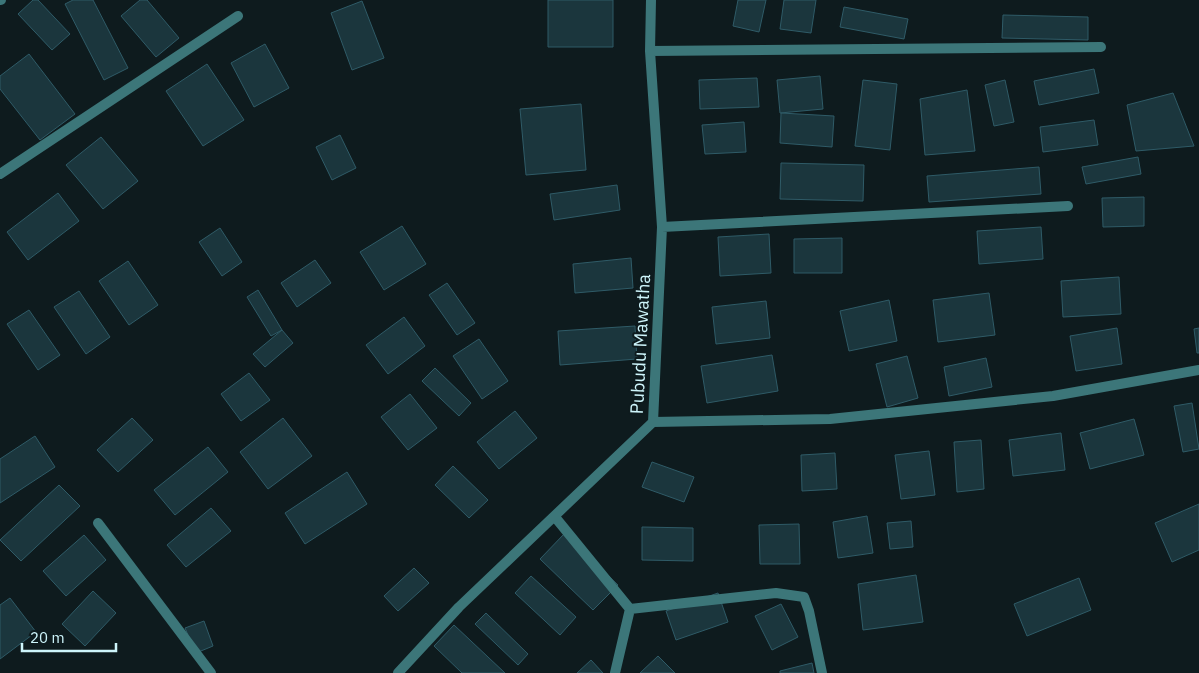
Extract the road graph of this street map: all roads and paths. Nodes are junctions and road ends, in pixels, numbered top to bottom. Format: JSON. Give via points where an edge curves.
{"nodes":[{"id":1,"x":651,"y":0,"type":"edge"},
{"id":2,"x":238,"y":16,"type":"dead end"},
{"id":3,"x":1102,"y":47,"type":"dead end"},
{"id":4,"x":650,"y":50,"type":"junction"},
{"id":5,"x":0,"y":174,"type":"edge"},
{"id":6,"x":1068,"y":206,"type":"dead end"},
{"id":7,"x":662,"y":227,"type":"junction"},
{"id":8,"x":1199,"y":370,"type":"edge"},
{"id":9,"x":653,"y":422,"type":"junction"},
{"id":10,"x":555,"y":517,"type":"junction"},
{"id":11,"x":98,"y":523,"type":"dead end"},
{"id":12,"x":630,"y":609,"type":"junction"},
{"id":13,"x":211,"y":673,"type":"edge"},
{"id":14,"x":398,"y":673,"type":"edge"},
{"id":15,"x":614,"y":673,"type":"edge"},
{"id":16,"x":822,"y":673,"type":"edge"}],
"edges":[{"from":1,"to":4,"type":"street","name":"Pubudu Mawatha"},
{"from":2,"to":5,"type":"street"},
{"from":3,"to":4,"type":"street"},
{"from":4,"to":7,"type":"street","name":"Pubudu Mawatha"},
{"from":6,"to":7,"type":"street"},
{"from":7,"to":9,"type":"street","name":"Pubudu Mawatha"},
{"from":8,"to":9,"type":"street","via":[[1053,396],[830,419]]},
{"from":9,"to":10,"type":"street","name":"Pubudu Mawatha"},
{"from":10,"to":12,"type":"street"},
{"from":10,"to":14,"type":"street","name":"Pubudu Mawatha","via":[[459,607]]},
{"from":11,"to":13,"type":"street"},
{"from":12,"to":15,"type":"street"},
{"from":12,"to":16,"type":"street","via":[[776,594],[804,597]]}]}
